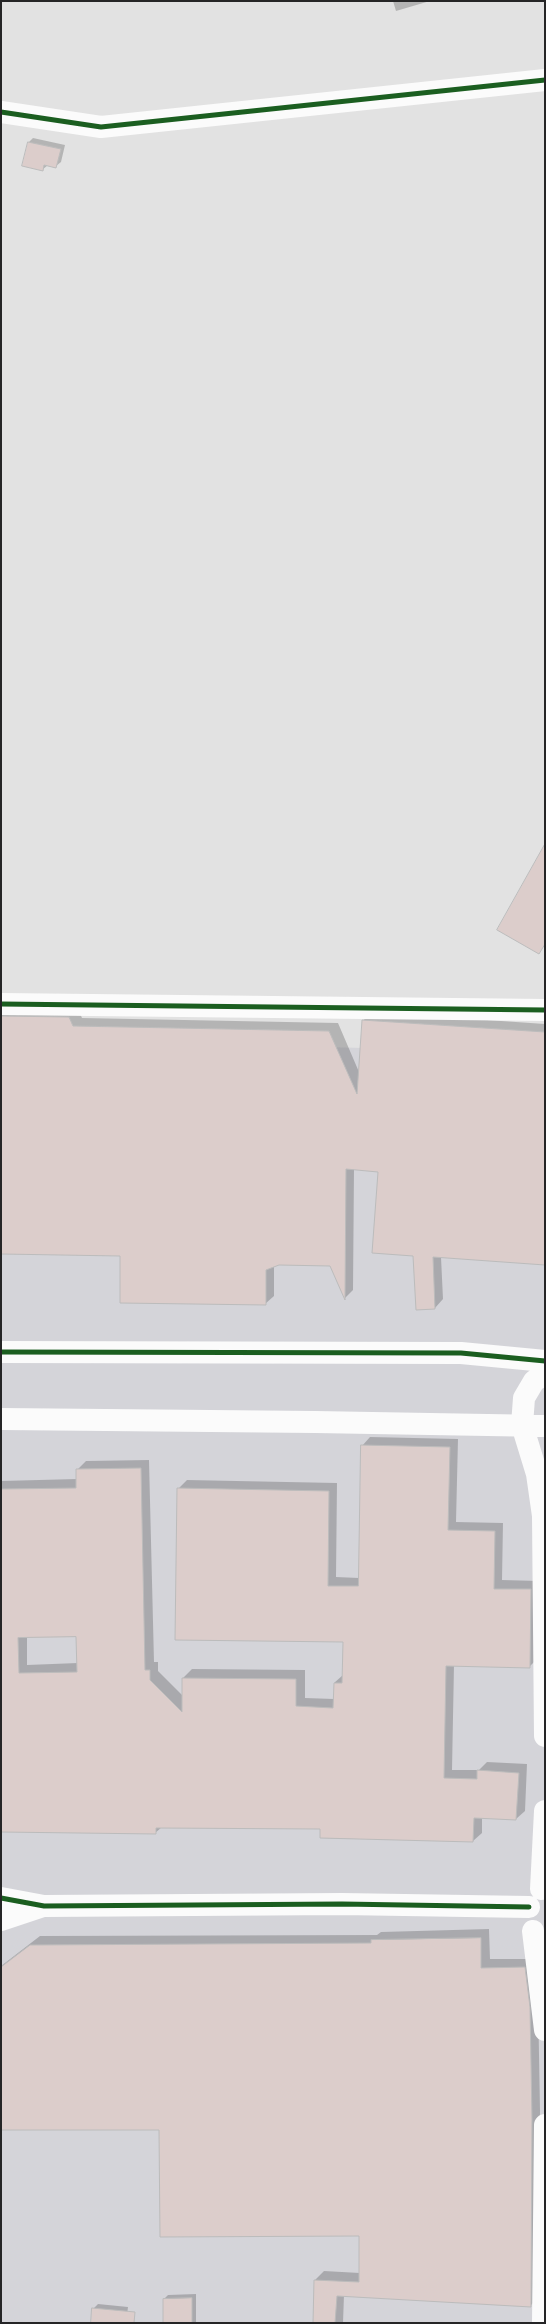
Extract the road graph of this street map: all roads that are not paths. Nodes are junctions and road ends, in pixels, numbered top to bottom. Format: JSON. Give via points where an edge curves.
{"nodes":[{"id":1,"x":545,"y":80,"type":"edge"},
{"id":2,"x":1,"y":112,"type":"edge"},
{"id":3,"x":1,"y":1004,"type":"edge"},
{"id":4,"x":545,"y":1010,"type":"edge"},
{"id":5,"x":1,"y":1352,"type":"edge"},
{"id":6,"x":545,"y":1361,"type":"edge"},
{"id":7,"x":545,"y":1374,"type":"edge"},
{"id":8,"x":1,"y":1420,"type":"edge"},
{"id":9,"x":522,"y":1425,"type":"junction"},
{"id":10,"x":545,"y":1426,"type":"edge"},
{"id":11,"x":545,"y":1736,"type":"edge"},
{"id":12,"x":545,"y":1811,"type":"edge"},
{"id":13,"x":543,"y":1888,"type":"edge"},
{"id":14,"x":1,"y":1898,"type":"edge"},
{"id":15,"x":44,"y":1906,"type":"junction"},
{"id":16,"x":529,"y":1907,"type":"junction"},
{"id":17,"x":1,"y":1920,"type":"edge"},
{"id":18,"x":539,"y":1936,"type":"edge"},
{"id":19,"x":545,"y":2030,"type":"edge"},
{"id":20,"x":545,"y":2125,"type":"edge"},
{"id":21,"x":544,"y":2196,"type":"edge"},
{"id":22,"x":543,"y":2323,"type":"edge"}],
"edges":[{"from":1,"to":2,"type":"street","via":[[101,127]]},
{"from":3,"to":4,"type":"street"},
{"from":5,"to":6,"type":"street","via":[[461,1353]]},
{"from":7,"to":9,"type":"street","via":[[534,1381],[524,1398]]},
{"from":8,"to":9,"type":"street"},
{"from":9,"to":10,"type":"street"},
{"from":9,"to":11,"type":"street","via":[[537,1474],[543,1516]]},
{"from":12,"to":13,"type":"street"},
{"from":13,"to":16,"type":"street","via":[[534,1896]]},
{"from":14,"to":15,"type":"street"},
{"from":15,"to":16,"type":"street","via":[[342,1904]]},
{"from":15,"to":17,"type":"street"},
{"from":16,"to":18,"type":"street","via":[[529,1921]]},
{"from":18,"to":19,"type":"street"},
{"from":20,"to":21,"type":"street"},
{"from":21,"to":22,"type":"street"}]}
